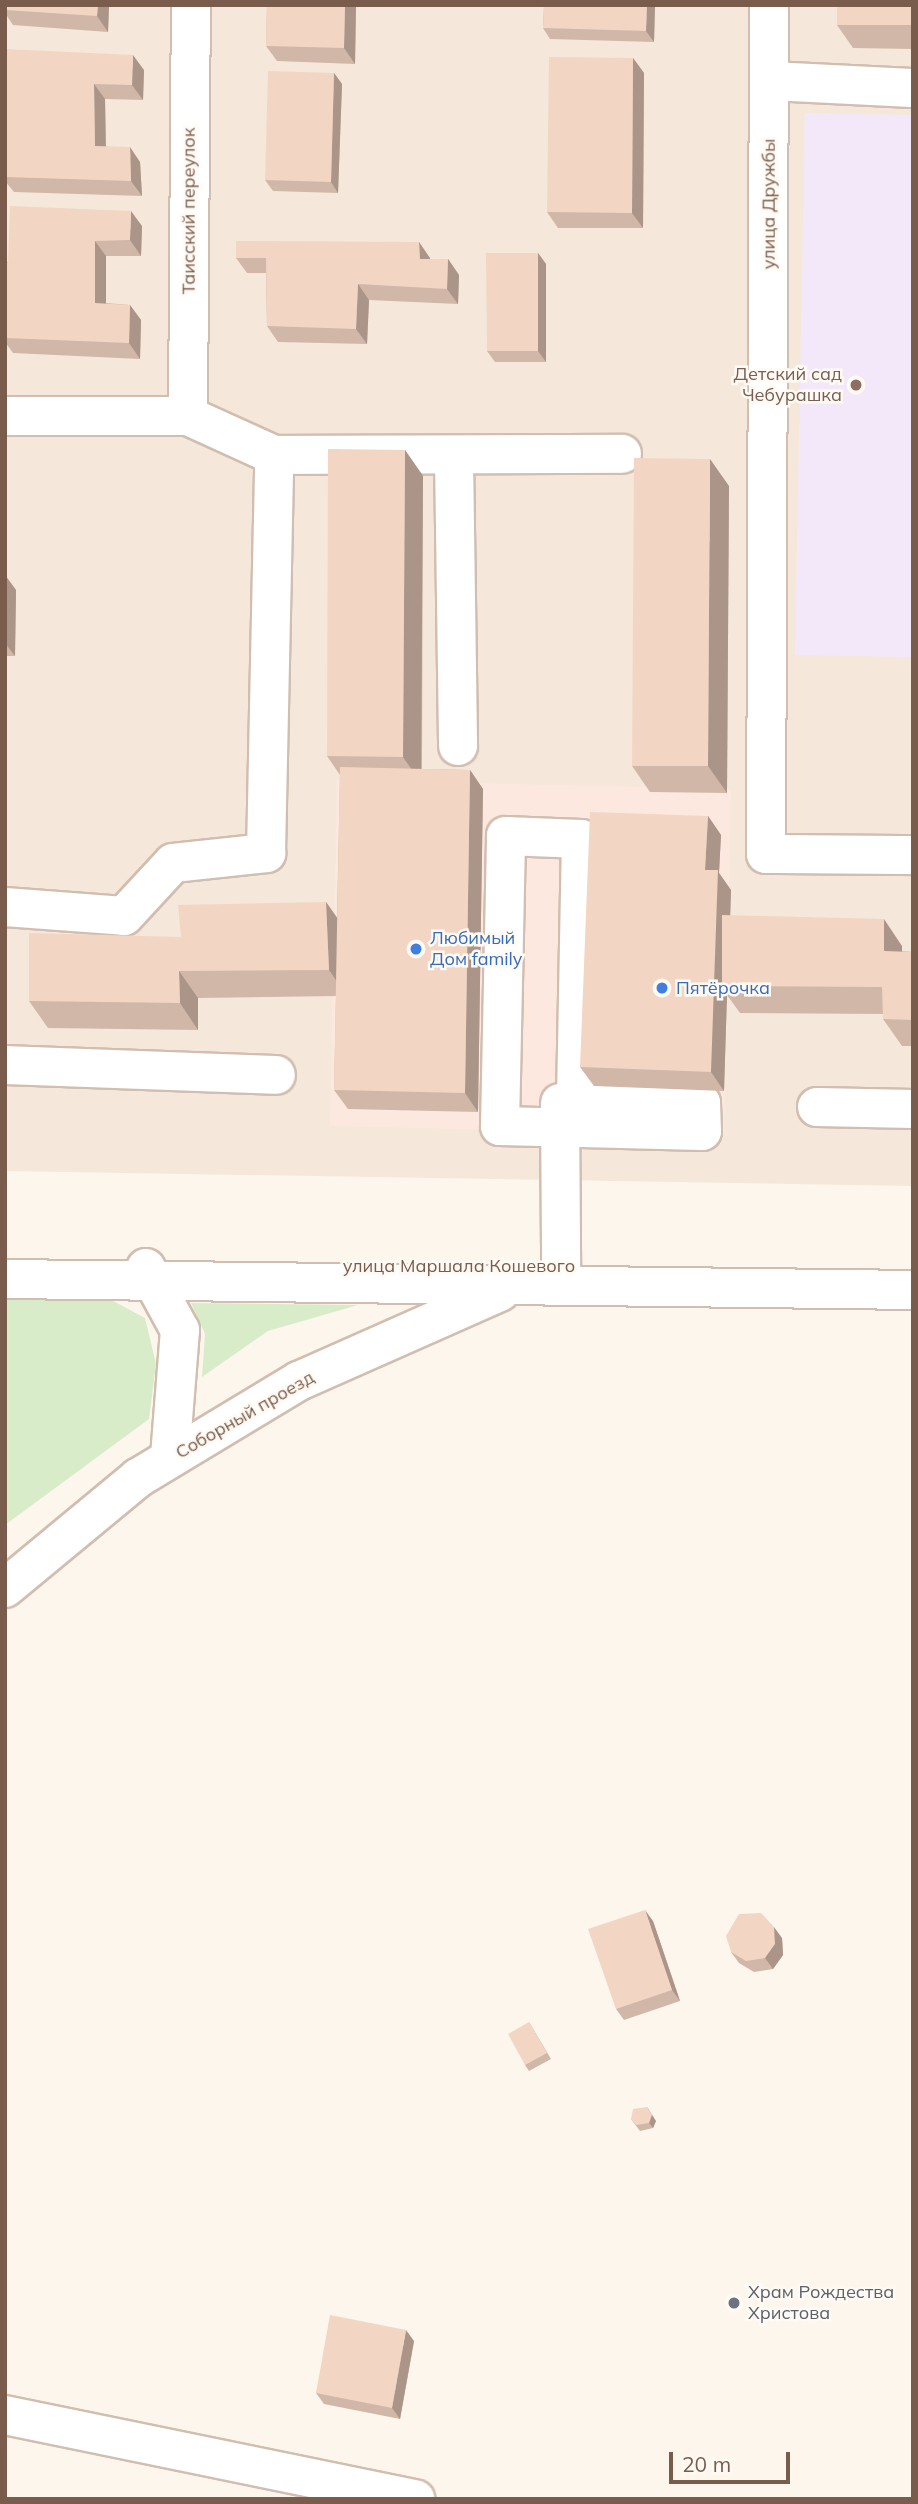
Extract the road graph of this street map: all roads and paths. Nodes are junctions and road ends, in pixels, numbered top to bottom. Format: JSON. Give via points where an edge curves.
{"nodes":[{"id":1,"x":191,"y":5,"type":"edge"},
{"id":2,"x":769,"y":5,"type":"edge"},
{"id":3,"x":770,"y":81,"type":"junction"},
{"id":4,"x":913,"y":88,"type":"edge"},
{"id":5,"x":5,"y":416,"type":"edge"},
{"id":6,"x":188,"y":416,"type":"junction"},
{"id":7,"x":622,"y":454,"type":"dead end"},
{"id":8,"x":274,"y":455,"type":"junction"},
{"id":9,"x":454,"y":456,"type":"junction"},
{"id":10,"x":458,"y":746,"type":"dead end"},
{"id":11,"x":913,"y":855,"type":"edge"},
{"id":12,"x":5,"y":907,"type":"edge"},
{"id":13,"x":5,"y":1065,"type":"edge"},
{"id":14,"x":276,"y":1075,"type":"dead end"},
{"id":15,"x":817,"y":1107,"type":"dead end"},
{"id":16,"x":565,"y":1109,"type":"junction"},
{"id":17,"x":913,"y":1109,"type":"edge"},
{"id":18,"x":5,"y":1265,"type":"edge"},
{"id":19,"x":913,"y":1270,"type":"edge"},
{"id":20,"x":537,"y":1273,"type":"junction"},
{"id":21,"x":150,"y":1275,"type":"junction"},
{"id":22,"x":5,"y":1279,"type":"edge"},
{"id":23,"x":913,"y":1290,"type":"edge"},
{"id":24,"x":170,"y":1458,"type":"junction"},
{"id":25,"x":5,"y":1588,"type":"edge"},
{"id":26,"x":5,"y":2414,"type":"edge"},
{"id":27,"x":416,"y":2499,"type":"edge"}],
"edges":[{"from":1,"to":6,"type":"street","name":"Таисский переулок"},
{"from":2,"to":3,"type":"street","name":"улица Дружбы"},
{"from":3,"to":4,"type":"street"},
{"from":3,"to":11,"type":"street","name":"улица Дружбы","via":[[766,854]]},
{"from":5,"to":6,"type":"street"},
{"from":6,"to":8,"type":"street"},
{"from":7,"to":9,"type":"street"},
{"from":8,"to":9,"type":"street"},
{"from":8,"to":12,"type":"street","via":[[266,853],[173,863],[124,916]]},
{"from":9,"to":10,"type":"street"},
{"from":13,"to":14,"type":"street"},
{"from":15,"to":17,"type":"street"},
{"from":16,"to":16,"type":"street","via":[[500,1126],[506,836],[580,839]]},
{"from":16,"to":20,"type":"street"},
{"from":18,"to":21,"type":"street","name":"улица Маршала Кошевого"},
{"from":19,"to":20,"type":"street","name":"улица Маршала Кошевого"},
{"from":20,"to":21,"type":"street","name":"улица Маршала Кошевого"},
{"from":20,"to":23,"type":"street"},
{"from":20,"to":24,"type":"street","name":"Соборный проезд","via":[[299,1381]]},
{"from":21,"to":22,"type":"street"},
{"from":21,"to":24,"type":"street","via":[[180,1331]]},
{"from":24,"to":25,"type":"street","name":"Соборный проезд","via":[[138,1478]]},
{"from":26,"to":27,"type":"street"}]}
